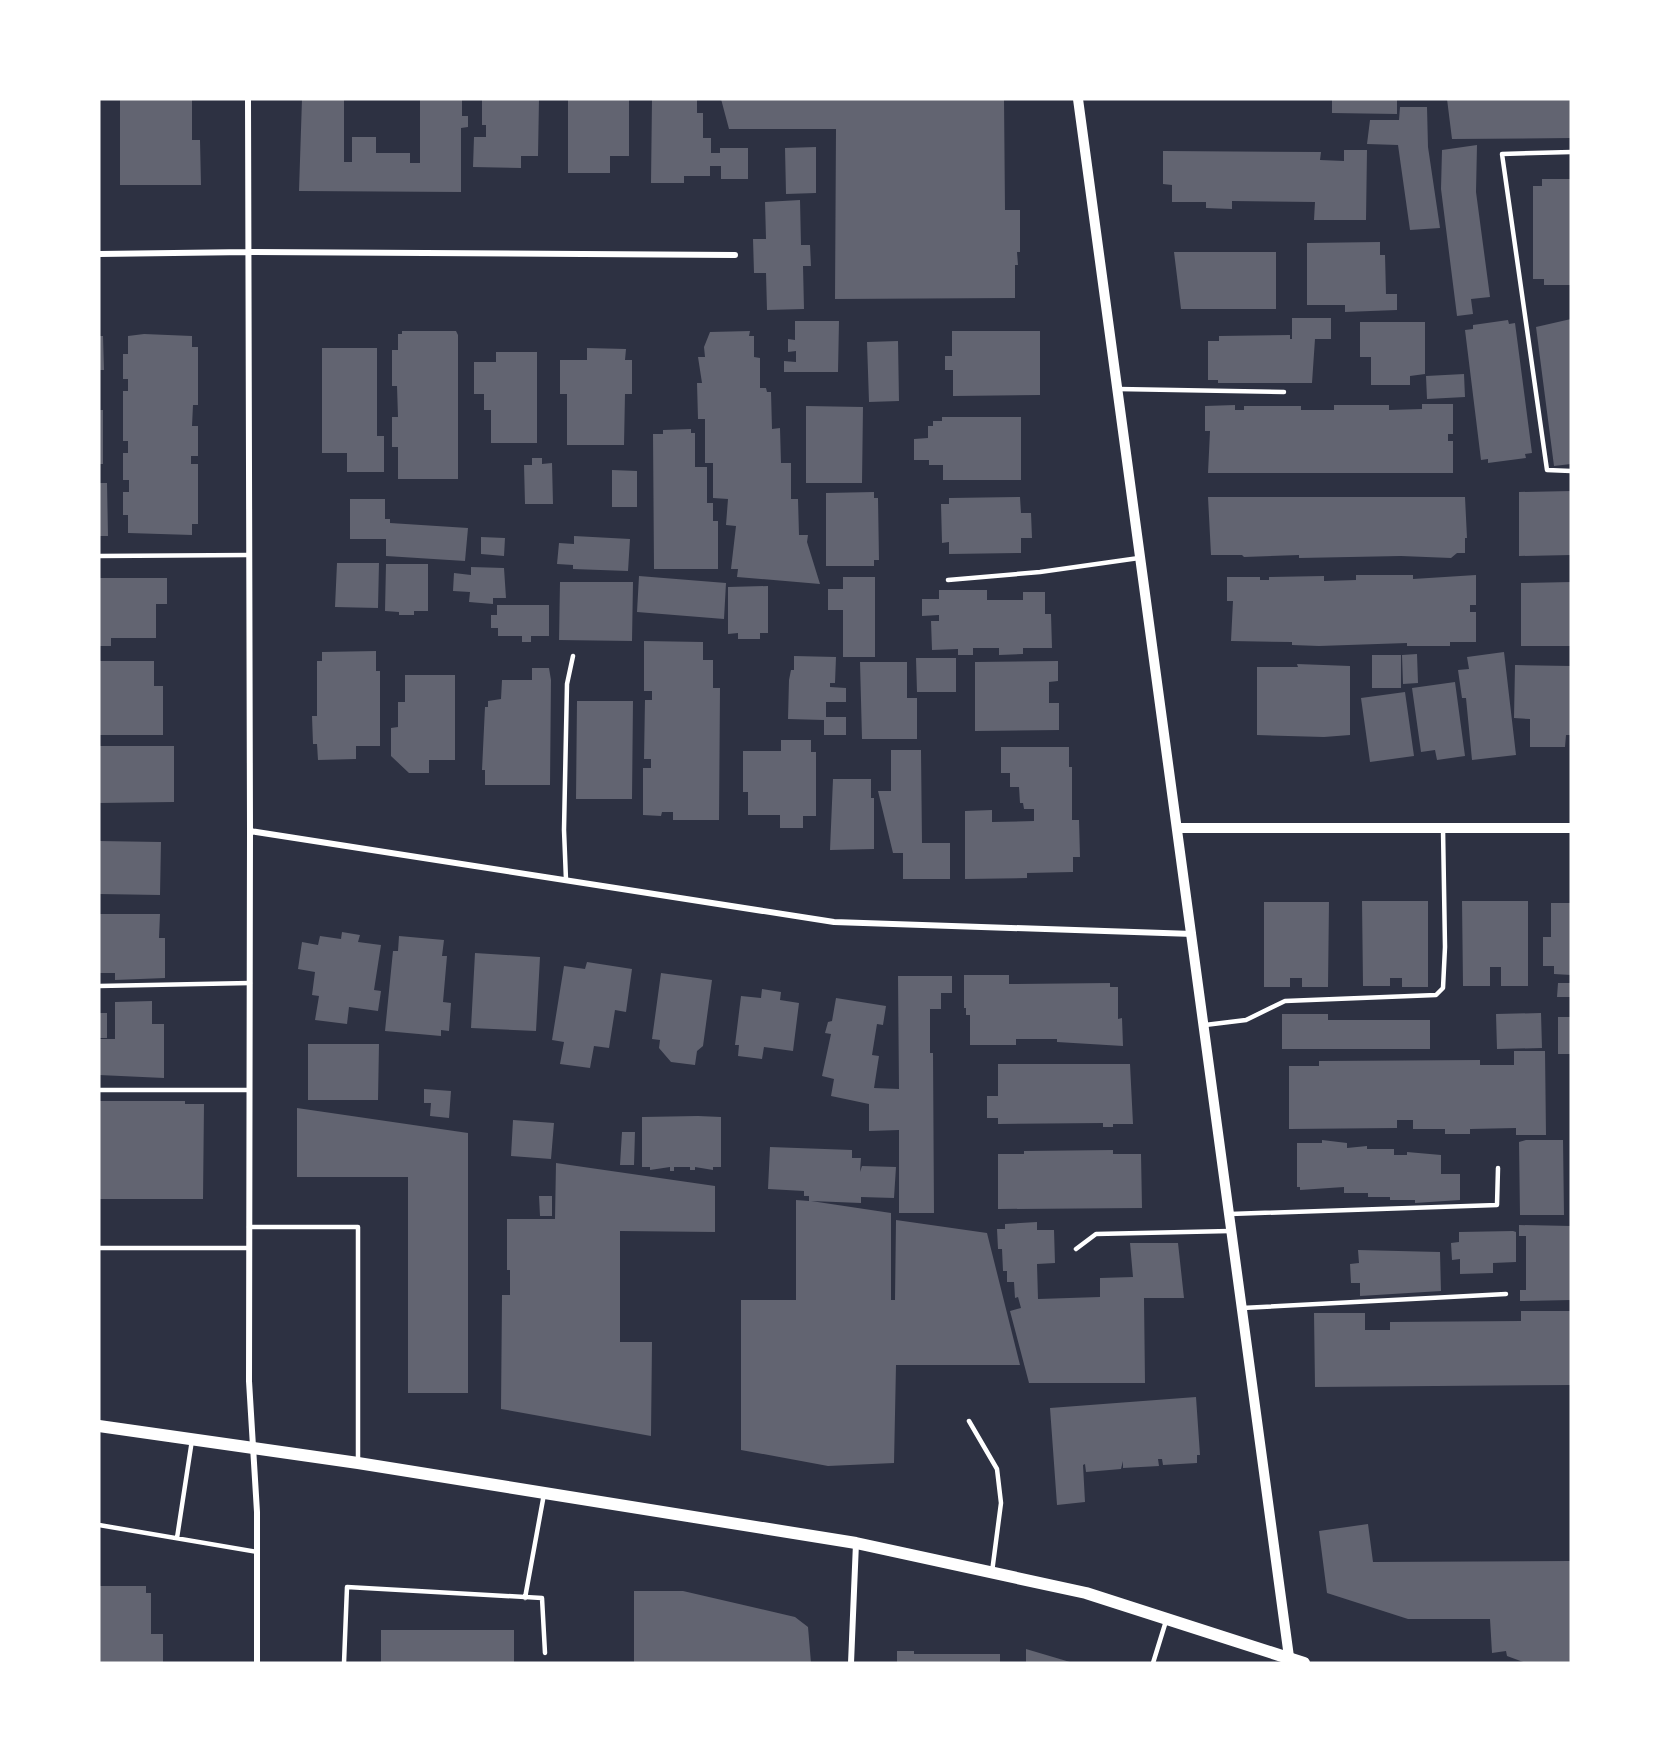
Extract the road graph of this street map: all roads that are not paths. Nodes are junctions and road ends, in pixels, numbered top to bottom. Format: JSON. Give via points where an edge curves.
{"nodes":[{"id":1,"x":248,"y":99,"type":"edge"},
{"id":2,"x":1078,"y":99,"type":"edge"},
{"id":3,"x":1571,"y":152,"type":"edge"},
{"id":4,"x":248,"y":252,"type":"junction"},
{"id":5,"x":99,"y":254,"type":"edge"},
{"id":6,"x":735,"y":255,"type":"dead end"},
{"id":7,"x":1118,"y":389,"type":"junction"},
{"id":8,"x":1284,"y":392,"type":"dead end"},
{"id":9,"x":1571,"y":471,"type":"edge"},
{"id":10,"x":249,"y":555,"type":"junction"},
{"id":11,"x":99,"y":556,"type":"edge"},
{"id":12,"x":1141,"y":557,"type":"junction"},
{"id":13,"x":948,"y":580,"type":"dead end"},
{"id":14,"x":573,"y":656,"type":"dead end"},
{"id":15,"x":1179,"y":828,"type":"junction"},
{"id":16,"x":1443,"y":828,"type":"junction"},
{"id":17,"x":1571,"y":828,"type":"edge"},
{"id":18,"x":250,"y":831,"type":"junction"},
{"id":19,"x":566,"y":880,"type":"junction"},
{"id":20,"x":1193,"y":934,"type":"junction"},
{"id":21,"x":250,"y":983,"type":"junction"},
{"id":22,"x":99,"y":986,"type":"edge"},
{"id":23,"x":1205,"y":1025,"type":"junction"},
{"id":24,"x":99,"y":1090,"type":"edge"},
{"id":25,"x":249,"y":1090,"type":"junction"},
{"id":26,"x":1498,"y":1168,"type":"dead end"},
{"id":27,"x":1230,"y":1214,"type":"junction"},
{"id":28,"x":249,"y":1227,"type":"junction"},
{"id":29,"x":1232,"y":1231,"type":"junction"},
{"id":30,"x":99,"y":1248,"type":"edge"},
{"id":31,"x":249,"y":1248,"type":"junction"},
{"id":32,"x":1077,"y":1249,"type":"dead end"},
{"id":33,"x":1506,"y":1294,"type":"dead end"},
{"id":34,"x":1242,"y":1308,"type":"junction"},
{"id":35,"x":969,"y":1421,"type":"dead end"},
{"id":36,"x":99,"y":1426,"type":"edge"},
{"id":37,"x":192,"y":1439,"type":"junction"},
{"id":38,"x":251,"y":1447,"type":"junction"},
{"id":39,"x":358,"y":1463,"type":"junction"},
{"id":40,"x":544,"y":1494,"type":"junction"},
{"id":41,"x":99,"y":1525,"type":"edge"},
{"id":42,"x":177,"y":1538,"type":"junction"},
{"id":43,"x":856,"y":1543,"type":"junction"},
{"id":44,"x":257,"y":1552,"type":"junction"},
{"id":45,"x":992,"y":1572,"type":"junction"},
{"id":46,"x":525,"y":1598,"type":"junction"},
{"id":47,"x":1167,"y":1618,"type":"junction"},
{"id":48,"x":545,"y":1653,"type":"dead end"},
{"id":49,"x":1289,"y":1657,"type":"junction"},
{"id":50,"x":256,"y":1663,"type":"edge"},
{"id":51,"x":344,"y":1663,"type":"edge"},
{"id":52,"x":851,"y":1663,"type":"edge"},
{"id":53,"x":1153,"y":1663,"type":"edge"},
{"id":54,"x":1304,"y":1663,"type":"edge"}],
"edges":[{"from":1,"to":4,"type":"street"},
{"from":2,"to":7,"type":"street"},
{"from":3,"to":9,"type":"lane","via":[[1502,154],[1547,470]]},
{"from":4,"to":5,"type":"street"},
{"from":4,"to":6,"type":"street"},
{"from":4,"to":10,"type":"street"},
{"from":7,"to":8,"type":"lane"},
{"from":7,"to":12,"type":"street"},
{"from":10,"to":11,"type":"lane"},
{"from":10,"to":18,"type":"street"},
{"from":12,"to":13,"type":"lane"},
{"from":12,"to":15,"type":"street"},
{"from":14,"to":19,"type":"lane","via":[[567,684]]},
{"from":15,"to":16,"type":"street"},
{"from":15,"to":20,"type":"street"},
{"from":16,"to":17,"type":"street"},
{"from":16,"to":23,"type":"lane","via":[[1445,947],[1443,988],[1436,995],[1286,1001],[1246,1020]]},
{"from":18,"to":19,"type":"street"},
{"from":18,"to":21,"type":"street"},
{"from":19,"to":20,"type":"street","via":[[834,922]]},
{"from":20,"to":23,"type":"street"},
{"from":21,"to":22,"type":"lane"},
{"from":21,"to":25,"type":"street"},
{"from":23,"to":27,"type":"street"},
{"from":24,"to":25,"type":"lane"},
{"from":25,"to":28,"type":"street"},
{"from":26,"to":27,"type":"lane","via":[[1497,1205]]},
{"from":27,"to":29,"type":"street"},
{"from":28,"to":31,"type":"street"},
{"from":28,"to":39,"type":"lane","via":[[358,1227]]},
{"from":29,"to":32,"type":"lane","via":[[1096,1234]]},
{"from":29,"to":34,"type":"street"},
{"from":30,"to":31,"type":"lane"},
{"from":31,"to":38,"type":"street"},
{"from":33,"to":34,"type":"lane"},
{"from":34,"to":49,"type":"street"},
{"from":35,"to":45,"type":"lane","via":[[997,1469],[1001,1503]]},
{"from":36,"to":37,"type":"main road"},
{"from":37,"to":38,"type":"main road"},
{"from":37,"to":42,"type":"lane"},
{"from":38,"to":39,"type":"main road"},
{"from":38,"to":44,"type":"street"},
{"from":39,"to":40,"type":"main road"},
{"from":40,"to":43,"type":"main road"},
{"from":40,"to":46,"type":"lane"},
{"from":41,"to":42,"type":"lane"},
{"from":42,"to":44,"type":"lane"},
{"from":43,"to":45,"type":"main road"},
{"from":43,"to":52,"type":"street"},
{"from":44,"to":50,"type":"street"},
{"from":45,"to":47,"type":"main road","via":[[1086,1593]]},
{"from":46,"to":48,"type":"lane","via":[[542,1598]]},
{"from":46,"to":51,"type":"lane","via":[[347,1587]]},
{"from":47,"to":49,"type":"main road"},
{"from":47,"to":53,"type":"lane"},
{"from":49,"to":54,"type":"main road"}]}
